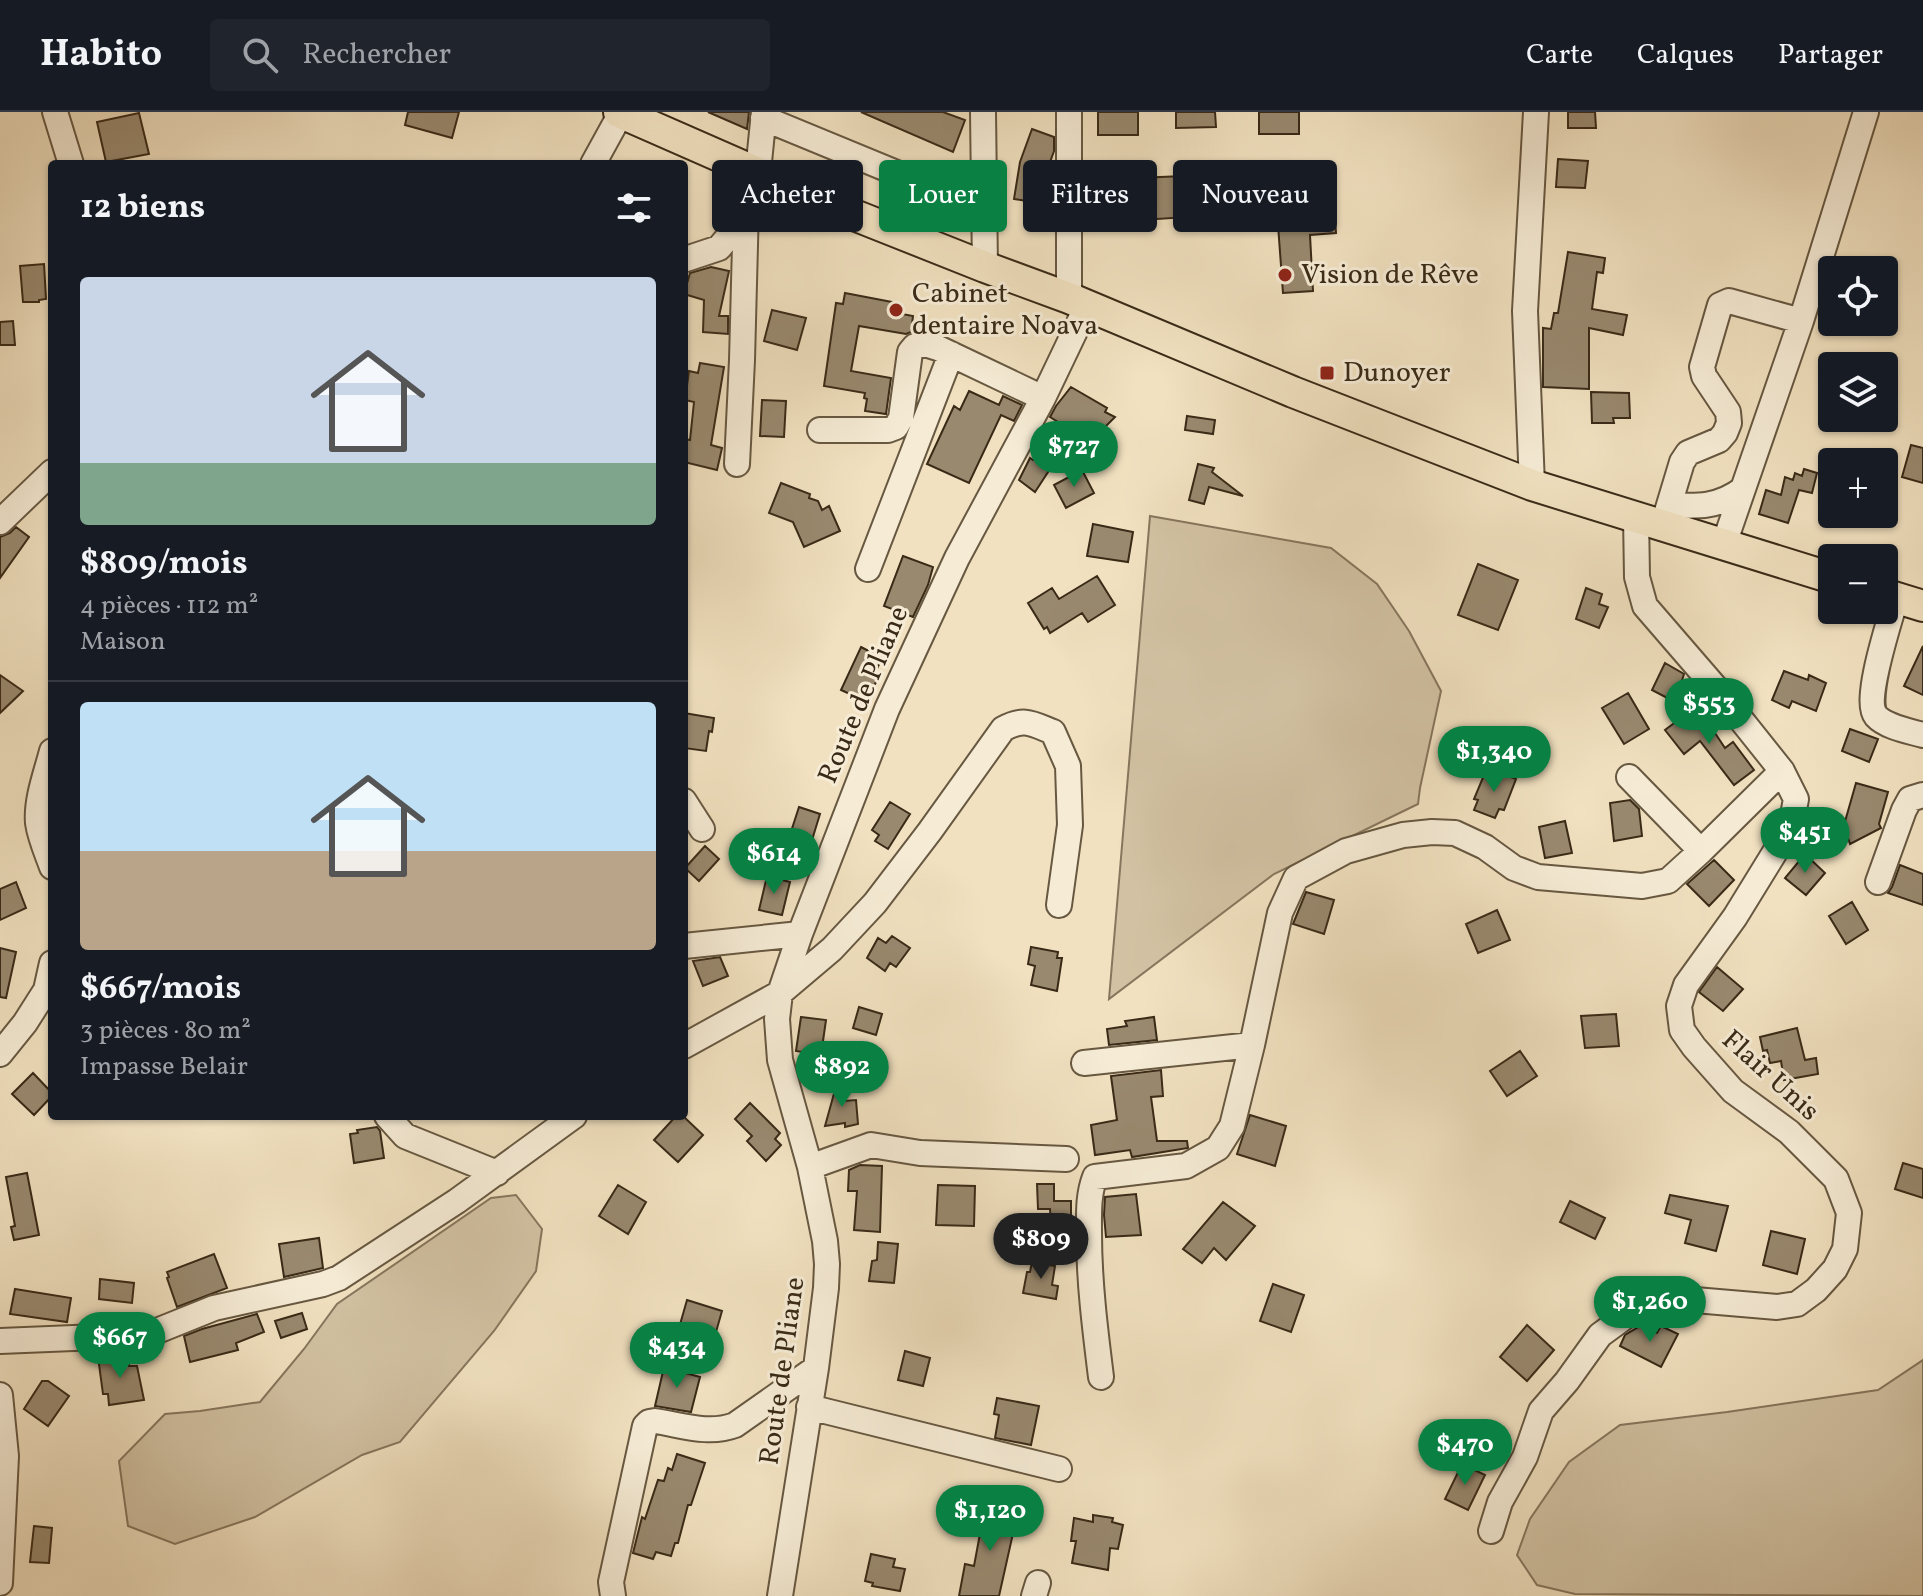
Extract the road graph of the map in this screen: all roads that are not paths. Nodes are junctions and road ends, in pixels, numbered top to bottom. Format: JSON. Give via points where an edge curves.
{"nodes":[{"id":1,"x":55,"y":112,"type":"edge"},
{"id":2,"x":620,"y":112,"type":"edge"},
{"id":3,"x":983,"y":112,"type":"edge"},
{"id":4,"x":1069,"y":112,"type":"edge"},
{"id":5,"x":1536,"y":112,"type":"edge"},
{"id":6,"x":1866,"y":112,"type":"edge"},
{"id":7,"x":763,"y":115,"type":"edge"},
{"id":8,"x":70,"y":160,"type":"edge"},
{"id":9,"x":595,"y":160,"type":"edge"},
{"id":10,"x":729,"y":160,"type":"edge"},
{"id":11,"x":754,"y":160,"type":"edge"},
{"id":12,"x":983,"y":160,"type":"edge"},
{"id":13,"x":879,"y":164,"type":"edge"},
{"id":14,"x":863,"y":219,"type":"edge"},
{"id":15,"x":732,"y":232,"type":"edge"},
{"id":16,"x":744,"y":232,"type":"edge"},
{"id":17,"x":984,"y":232,"type":"edge"},
{"id":18,"x":688,"y":258,"type":"edge"},
{"id":19,"x":985,"y":267,"type":"junction"},
{"id":20,"x":1078,"y":302,"type":"junction"},
{"id":21,"x":1801,"y":321,"type":"junction"},
{"id":22,"x":951,"y":354,"type":"junction"},
{"id":23,"x":1043,"y":398,"type":"junction"},
{"id":24,"x":820,"y":430,"type":"dead end"},
{"id":25,"x":737,"y":464,"type":"dead end"},
{"id":26,"x":48,"y":476,"type":"edge"},
{"id":27,"x":1532,"y":485,"type":"junction"},
{"id":28,"x":1743,"y":489,"type":"junction"},
{"id":29,"x":1656,"y":515,"type":"junction"},
{"id":30,"x":0,"y":522,"type":"edge"},
{"id":31,"x":1724,"y":544,"type":"junction"},
{"id":32,"x":868,"y":569,"type":"dead end"},
{"id":33,"x":1818,"y":574,"type":"edge"},
{"id":34,"x":1901,"y":600,"type":"edge"},
{"id":35,"x":1923,"y":735,"type":"edge"},
{"id":36,"x":48,"y":768,"type":"edge"},
{"id":37,"x":1782,"y":771,"type":"junction"},
{"id":38,"x":1629,"y":777,"type":"dead end"},
{"id":39,"x":1923,"y":795,"type":"edge"},
{"id":40,"x":688,"y":807,"type":"edge"},
{"id":41,"x":702,"y":829,"type":"dead end"},
{"id":42,"x":1701,"y":851,"type":"junction"},
{"id":43,"x":48,"y":854,"type":"edge"},
{"id":44,"x":1878,"y":882,"type":"dead end"},
{"id":45,"x":1059,"y":905,"type":"dead end"},
{"id":46,"x":800,"y":934,"type":"junction"},
{"id":47,"x":688,"y":946,"type":"edge"},
{"id":48,"x":48,"y":991,"type":"edge"},
{"id":49,"x":780,"y":993,"type":"junction"},
{"id":50,"x":688,"y":1044,"type":"edge"},
{"id":51,"x":1252,"y":1045,"type":"junction"},
{"id":52,"x":0,"y":1054,"type":"edge"},
{"id":53,"x":1084,"y":1063,"type":"dead end"},
{"id":54,"x":391,"y":1120,"type":"edge"},
{"id":55,"x":569,"y":1120,"type":"edge"},
{"id":56,"x":1066,"y":1159,"type":"dead end"},
{"id":57,"x":810,"y":1167,"type":"junction"},
{"id":58,"x":497,"y":1173,"type":"junction"},
{"id":59,"x":0,"y":1341,"type":"edge"},
{"id":60,"x":816,"y":1368,"type":"junction"},
{"id":61,"x":1101,"y":1377,"type":"dead end"},
{"id":62,"x":0,"y":1395,"type":"edge"},
{"id":63,"x":809,"y":1407,"type":"junction"},
{"id":64,"x":1059,"y":1469,"type":"dead end"},
{"id":65,"x":1491,"y":1531,"type":"dead end"},
{"id":66,"x":0,"y":1583,"type":"edge"},
{"id":67,"x":613,"y":1596,"type":"edge"},
{"id":68,"x":780,"y":1596,"type":"edge"}],
"edges":[{"from":1,"to":8,"type":"street"},
{"from":2,"to":9,"type":"street"},
{"from":2,"to":10,"type":"main road"},
{"from":3,"to":12,"type":"street"},
{"from":4,"to":20,"type":"street"},
{"from":5,"to":27,"type":"street","via":[[1525,311]]},
{"from":6,"to":21,"type":"street"},
{"from":7,"to":11,"type":"street"},
{"from":7,"to":13,"type":"street"},
{"from":14,"to":19,"type":"main road"},
{"from":15,"to":18,"type":"street","via":[[719,248]]},
{"from":16,"to":25,"type":"street"},
{"from":17,"to":19,"type":"street"},
{"from":19,"to":20,"type":"main road"},
{"from":20,"to":23,"type":"street","name":"Route de Pliane"},
{"from":20,"to":27,"type":"main road"},
{"from":21,"to":28,"type":"street"},
{"from":21,"to":29,"type":"street","name":"Flair Unis","via":[[1729,301],[1720,305],[1702,367],[1729,423],[1719,440],[1688,453]]},
{"from":22,"to":23,"type":"street"},
{"from":22,"to":24,"type":"street","via":[[925,344],[910,352],[896,427]]},
{"from":22,"to":32,"type":"street"},
{"from":23,"to":46,"type":"street","name":"Route de Pliane","via":[[957,558],[887,709]]},
{"from":26,"to":30,"type":"street"},
{"from":27,"to":29,"type":"main road"},
{"from":28,"to":29,"type":"street","via":[[1729,500]]},
{"from":28,"to":31,"type":"street"},
{"from":29,"to":31,"type":"main road"},
{"from":29,"to":37,"type":"street","name":"Flair Unis","via":[[1637,577],[1645,606]]},
{"from":31,"to":33,"type":"main road"},
{"from":34,"to":35,"type":"street","via":[[1873,685],[1872,707],[1884,722]]},
{"from":36,"to":43,"type":"street","via":[[38,822]]},
{"from":37,"to":42,"type":"street"},
{"from":37,"to":65,"type":"street","name":"Flair Unis","via":[[1796,799],[1791,826],[1686,985],[1679,1006],[1682,1030],[1733,1091],[1789,1132],[1836,1179],[1849,1213],[1845,1249],[1835,1269],[1797,1304],[1672,1301],[1626,1316],[1600,1335],[1541,1411]]},
{"from":38,"to":42,"type":"street"},
{"from":39,"to":44,"type":"street","via":[[1910,799],[1904,810]]},
{"from":40,"to":41,"type":"street"},
{"from":42,"to":51,"type":"street","via":[[1668,881],[1642,886],[1538,877],[1455,833],[1403,835],[1346,851],[1296,878],[1280,913]]},
{"from":45,"to":49,"type":"street","via":[[1070,825],[1068,766],[1053,732],[1014,723],[1003,729],[857,924]]},
{"from":46,"to":47,"type":"street"},
{"from":46,"to":49,"type":"street","name":"Route de Pliane"},
{"from":48,"to":52,"type":"street"},
{"from":49,"to":50,"type":"street"},
{"from":49,"to":57,"type":"street","name":"Route de Pliane","via":[[780,1060]]},
{"from":51,"to":53,"type":"street"},
{"from":51,"to":61,"type":"street","via":[[1232,1126],[1218,1148],[1186,1166],[1095,1177],[1089,1192],[1089,1241]]},
{"from":54,"to":58,"type":"street","via":[[405,1136]]},
{"from":55,"to":58,"type":"street"},
{"from":56,"to":57,"type":"street","via":[[920,1153],[871,1145]]},
{"from":57,"to":60,"type":"street","name":"Route de Pliane","via":[[827,1264]]},
{"from":58,"to":59,"type":"street","via":[[323,1284],[214,1308],[147,1335]]},
{"from":60,"to":63,"type":"street","name":"Route de Pliane"},
{"from":60,"to":67,"type":"street","via":[[724,1429],[655,1421],[645,1426],[611,1582]]},
{"from":62,"to":66,"type":"street","via":[[6,1456]]},
{"from":63,"to":64,"type":"street"},
{"from":63,"to":68,"type":"street","name":"Route de Pliane"}]}
